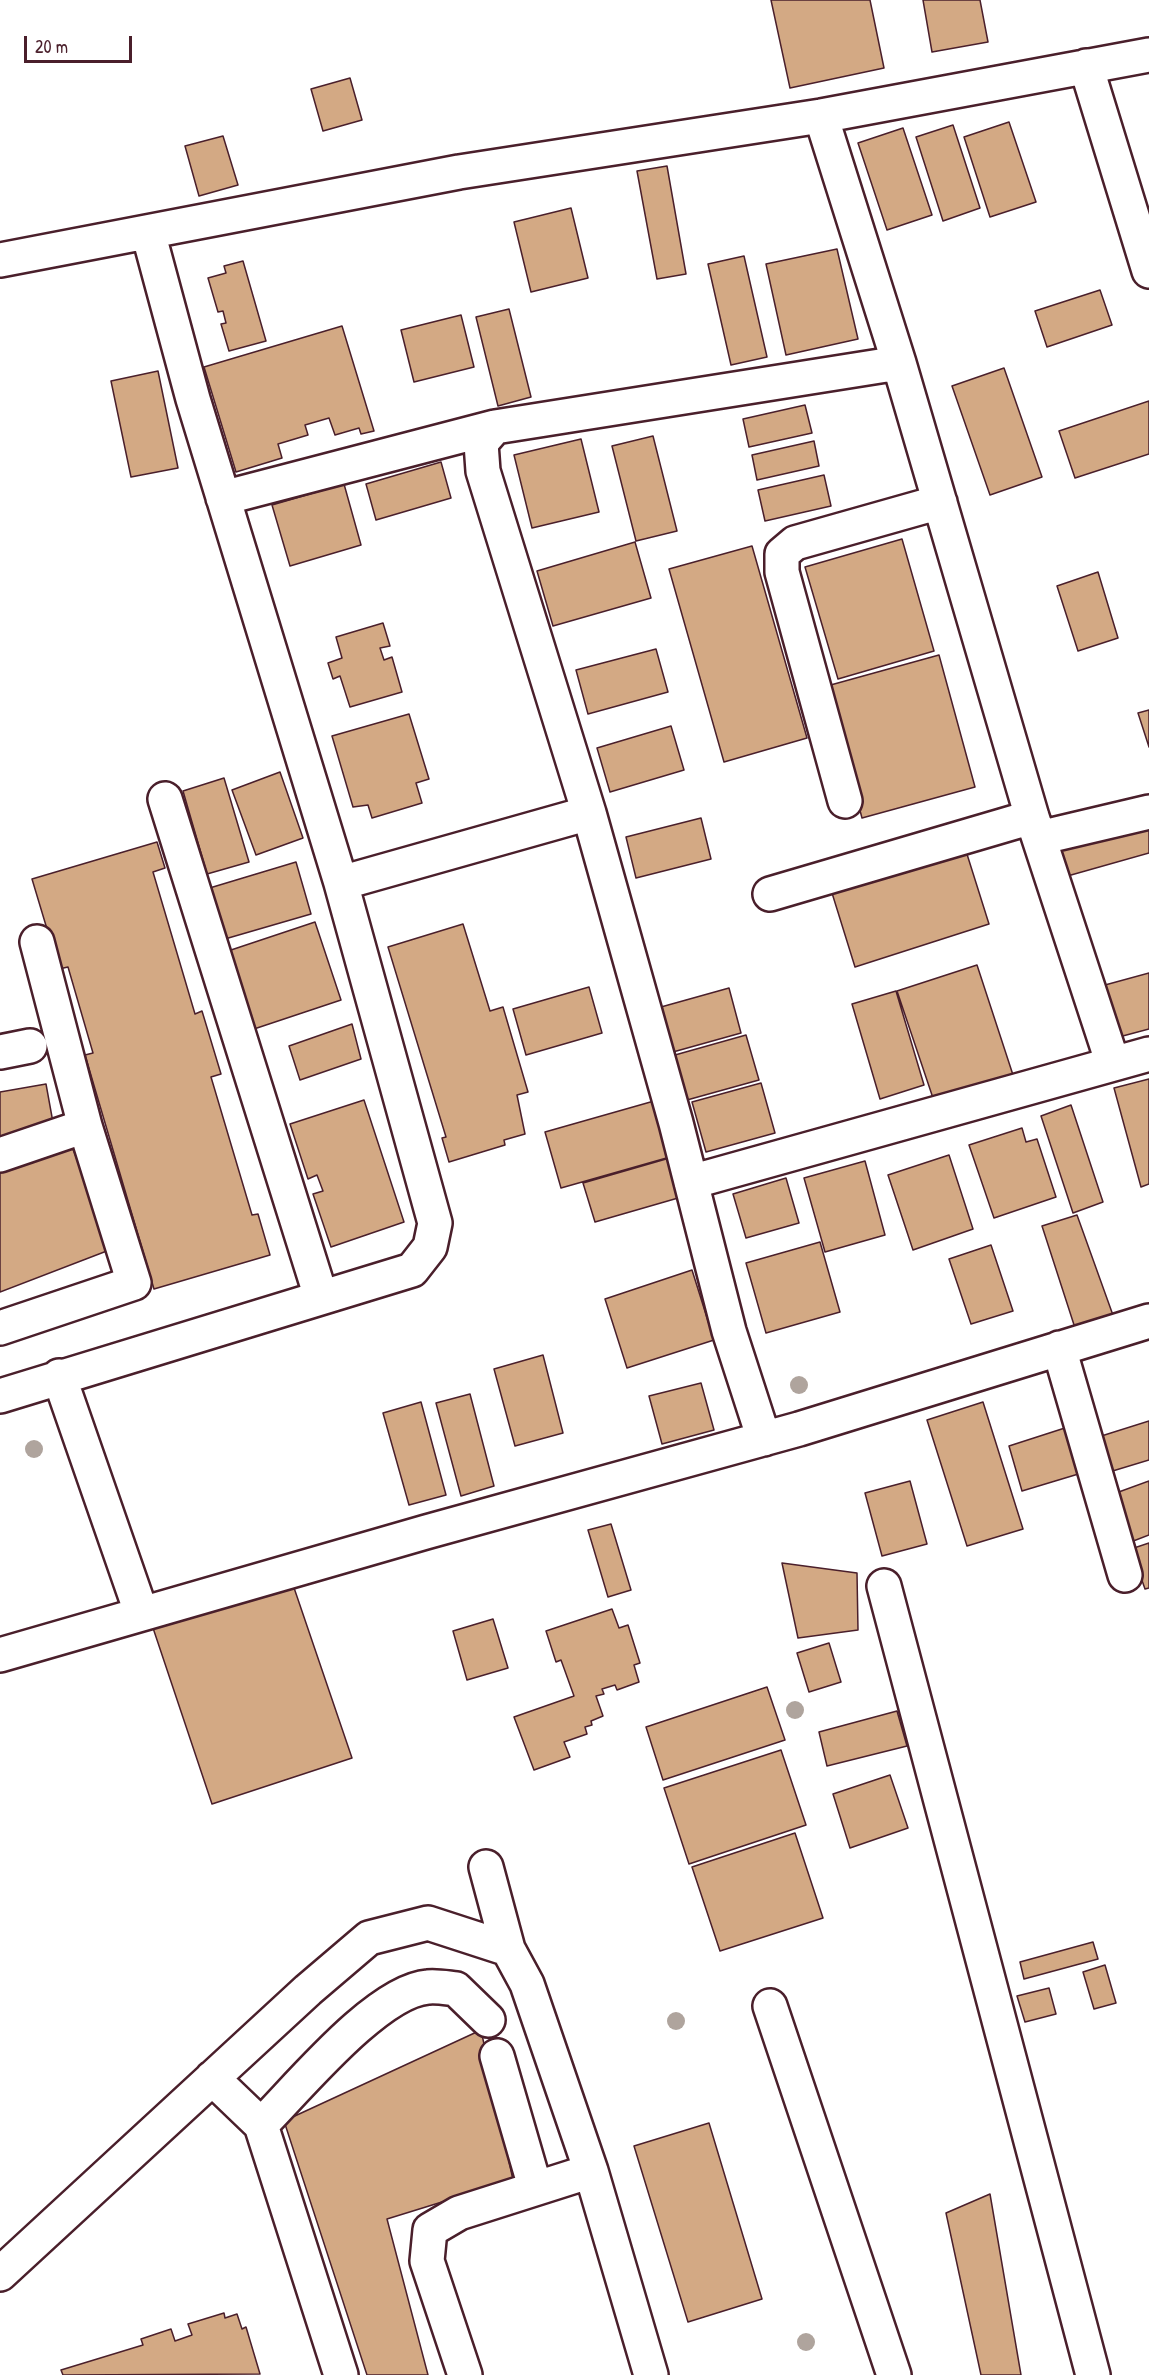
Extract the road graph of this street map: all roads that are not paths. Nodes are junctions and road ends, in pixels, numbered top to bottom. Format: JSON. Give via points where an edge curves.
{"nodes":[{"id":1,"x":1149,"y":55,"type":"edge"},
{"id":2,"x":1086,"y":66,"type":"junction"},
{"id":3,"x":821,"y":116,"type":"junction"},
{"id":4,"x":148,"y":232,"type":"junction"},
{"id":5,"x":0,"y":260,"type":"edge"},
{"id":6,"x":1149,"y":271,"type":"edge"},
{"id":7,"x":899,"y":363,"type":"junction"},
{"id":8,"x":495,"y":427,"type":"junction"},
{"id":9,"x":223,"y":498,"type":"junction"},
{"id":10,"x":940,"y":502,"type":"junction"},
{"id":11,"x":165,"y":799,"type":"dead end"},
{"id":12,"x":845,"y":801,"type":"dead end"},
{"id":13,"x":1149,"y":812,"type":"edge"},
{"id":14,"x":589,"y":813,"type":"junction"},
{"id":15,"x":1036,"y":828,"type":"junction"},
{"id":16,"x":341,"y":883,"type":"junction"},
{"id":17,"x":770,"y":894,"type":"dead end"},
{"id":18,"x":38,"y":942,"type":"dead end"},
{"id":19,"x":1149,"y":1054,"type":"edge"},
{"id":20,"x":1113,"y":1064,"type":"junction"},
{"id":21,"x":85,"y":1126,"type":"junction"},
{"id":22,"x":0,"y":1155,"type":"edge"},
{"id":23,"x":691,"y":1182,"type":"junction"},
{"id":24,"x":321,"y":1297,"type":"junction"},
{"id":25,"x":1149,"y":1322,"type":"edge"},
{"id":26,"x":0,"y":1328,"type":"edge"},
{"id":27,"x":1059,"y":1348,"type":"junction"},
{"id":28,"x":59,"y":1376,"type":"junction"},
{"id":29,"x":0,"y":1395,"type":"edge"},
{"id":30,"x":764,"y":1439,"type":"junction"},
{"id":31,"x":1125,"y":1575,"type":"dead end"},
{"id":32,"x":884,"y":1586,"type":"dead end"},
{"id":33,"x":141,"y":1612,"type":"junction"},
{"id":34,"x":0,"y":1655,"type":"edge"},
{"id":35,"x":486,"y":1867,"type":"dead end"},
{"id":36,"x":508,"y":1949,"type":"junction"},
{"id":37,"x":770,"y":2006,"type":"dead end"},
{"id":38,"x":488,"y":2020,"type":"dead end"},
{"id":39,"x":497,"y":2056,"type":"dead end"},
{"id":40,"x":212,"y":2078,"type":"junction"},
{"id":41,"x":261,"y":2125,"type":"junction"},
{"id":42,"x":591,"y":2171,"type":"junction"},
{"id":43,"x":536,"y":2187,"type":"junction"},
{"id":44,"x":0,"y":2274,"type":"edge"},
{"id":45,"x":340,"y":2375,"type":"edge"},
{"id":46,"x":465,"y":2375,"type":"edge"},
{"id":47,"x":651,"y":2375,"type":"edge"},
{"id":48,"x":894,"y":2375,"type":"edge"},
{"id":49,"x":1093,"y":2375,"type":"edge"}],
"edges":[{"from":1,"to":2,"type":"street"},
{"from":2,"to":3,"type":"street"},
{"from":2,"to":6,"type":"street"},
{"from":3,"to":4,"type":"street","via":[[459,172]]},
{"from":3,"to":7,"type":"street"},
{"from":4,"to":5,"type":"street"},
{"from":4,"to":9,"type":"street"},
{"from":7,"to":8,"type":"street"},
{"from":7,"to":10,"type":"street"},
{"from":8,"to":9,"type":"street"},
{"from":8,"to":14,"type":"street","via":[[481,444],[483,471]]},
{"from":9,"to":16,"type":"street"},
{"from":10,"to":12,"type":"street","via":[[795,543],[782,554],[782,572]]},
{"from":10,"to":15,"type":"street"},
{"from":11,"to":24,"type":"street"},
{"from":13,"to":15,"type":"street"},
{"from":14,"to":16,"type":"street"},
{"from":14,"to":23,"type":"street"},
{"from":15,"to":17,"type":"street"},
{"from":15,"to":20,"type":"street"},
{"from":16,"to":24,"type":"street","via":[[435,1223],[430,1247],[412,1270]]},
{"from":18,"to":21,"type":"street"},
{"from":19,"to":20,"type":"street"},
{"from":20,"to":23,"type":"street"},
{"from":21,"to":22,"type":"street"},
{"from":21,"to":26,"type":"street","via":[[134,1283]]},
{"from":23,"to":30,"type":"street","via":[[729,1332]]},
{"from":24,"to":28,"type":"street"},
{"from":25,"to":27,"type":"street"},
{"from":27,"to":30,"type":"street"},
{"from":27,"to":31,"type":"street"},
{"from":28,"to":29,"type":"street"},
{"from":28,"to":33,"type":"street"},
{"from":30,"to":33,"type":"street"},
{"from":32,"to":49,"type":"street"},
{"from":33,"to":34,"type":"street"},
{"from":35,"to":36,"type":"street"},
{"from":36,"to":40,"type":"street","via":[[428,1923],[369,1938]]},
{"from":36,"to":42,"type":"street","via":[[527,1984]]},
{"from":37,"to":48,"type":"street"},
{"from":38,"to":41,"type":"street","via":[[456,1989],[427,1987],[393,2000],[362,2020]]},
{"from":39,"to":43,"type":"street"},
{"from":40,"to":41,"type":"street"},
{"from":40,"to":44,"type":"street"},
{"from":41,"to":45,"type":"street"},
{"from":42,"to":43,"type":"street"},
{"from":42,"to":47,"type":"street"},
{"from":43,"to":46,"type":"street","via":[[459,2213],[430,2230],[427,2261]]}]}
